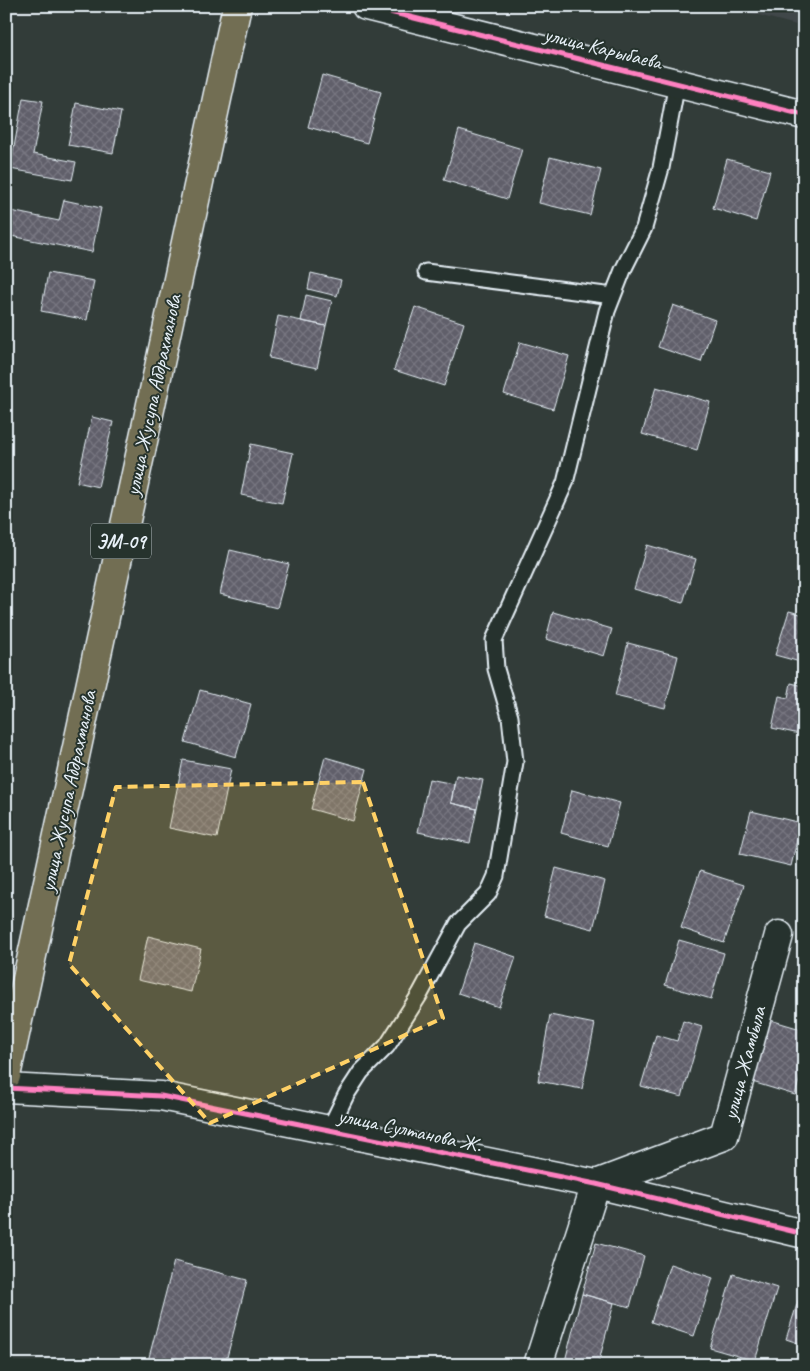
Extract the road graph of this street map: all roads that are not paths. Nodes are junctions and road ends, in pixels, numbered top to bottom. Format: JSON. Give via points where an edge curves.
{"nodes":[{"id":1,"x":237,"y":6,"type":"edge"},
{"id":2,"x":371,"y":7,"type":"edge"},
{"id":3,"x":677,"y":83,"type":"junction"},
{"id":4,"x":804,"y":115,"type":"edge"},
{"id":5,"x":426,"y":272,"type":"dead end"},
{"id":6,"x":613,"y":296,"type":"junction"},
{"id":7,"x":779,"y":935,"type":"dead end"},
{"id":8,"x":6,"y":1076,"type":"edge"},
{"id":9,"x":6,"y":1088,"type":"edge"},
{"id":10,"x":329,"y":1130,"type":"junction"},
{"id":11,"x":596,"y":1184,"type":"junction"},
{"id":12,"x":804,"y":1234,"type":"edge"},
{"id":13,"x":538,"y":1365,"type":"edge"}],
"edges":[{"from":1,"to":8,"type":"highway","name":"улица Жусупа Абдрахманова","number":"ЭМ-09"},
{"from":2,"to":3,"type":"street","name":"улица Карыбаева"},
{"from":3,"to":4,"type":"street","name":"улица Карыбаева"},
{"from":3,"to":6,"type":"lane","via":[[661,168],[644,228]]},
{"from":5,"to":6,"type":"lane"},
{"from":6,"to":10,"type":"lane","via":[[564,483],[494,640],[496,669],[510,717],[515,762],[496,876],[488,894],[458,924],[420,994],[387,1046],[361,1072]]},
{"from":7,"to":11,"type":"street","name":"улица Жамбыла","via":[[724,1136]]},
{"from":9,"to":10,"type":"street","name":"улица Султанова Ж.","via":[[162,1096]]},
{"from":10,"to":11,"type":"street","name":"улица Султанова Ж."},
{"from":11,"to":12,"type":"street","name":"улица Султанова Ж."},
{"from":11,"to":13,"type":"street"}]}
